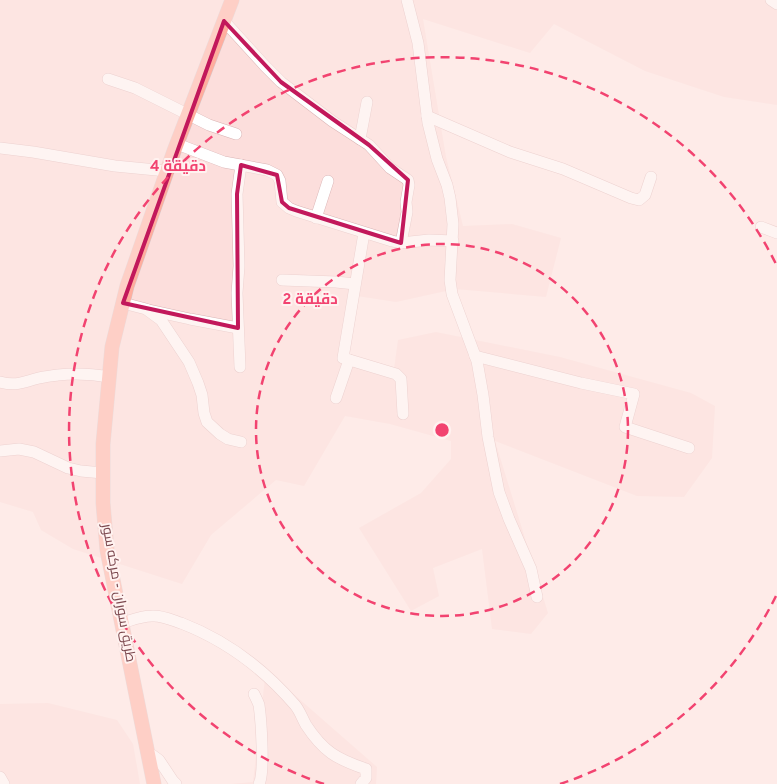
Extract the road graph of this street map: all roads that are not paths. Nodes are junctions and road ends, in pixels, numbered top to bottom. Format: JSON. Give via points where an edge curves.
{"nodes":[{"id":1,"x":232,"y":0,"type":"edge"},
{"id":2,"x":407,"y":0,"type":"edge"},
{"id":3,"x":770,"y":0,"type":"edge"},
{"id":4,"x":777,"y":4,"type":"edge"},
{"id":5,"x":224,"y":21,"type":"junction"},
{"id":6,"x":108,"y":80,"type":"dead end"},
{"id":7,"x":367,"y":102,"type":"dead end"},
{"id":8,"x":188,"y":114,"type":"junction"},
{"id":9,"x":427,"y":116,"type":"junction"},
{"id":10,"x":236,"y":134,"type":"dead end"},
{"id":11,"x":360,"y":139,"type":"junction"},
{"id":12,"x":177,"y":144,"type":"junction"},
{"id":13,"x":0,"y":148,"type":"edge"},
{"id":14,"x":241,"y":165,"type":"junction"},
{"id":15,"x":167,"y":171,"type":"junction"},
{"id":16,"x":651,"y":177,"type":"dead end"},
{"id":17,"x":328,"y":180,"type":"dead end"},
{"id":18,"x":316,"y":218,"type":"junction"},
{"id":19,"x":761,"y":227,"type":"dead end"},
{"id":20,"x":364,"y":233,"type":"junction"},
{"id":21,"x":777,"y":233,"type":"edge"},
{"id":22,"x":453,"y":241,"type":"junction"},
{"id":23,"x":401,"y":243,"type":"junction"},
{"id":24,"x":282,"y":280,"type":"dead end"},
{"id":25,"x":355,"y":284,"type":"junction"},
{"id":26,"x":123,"y":303,"type":"junction"},
{"id":27,"x":146,"y":310,"type":"junction"},
{"id":28,"x":238,"y":328,"type":"junction"},
{"id":29,"x":475,"y":356,"type":"junction"},
{"id":30,"x":349,"y":360,"type":"junction"},
{"id":31,"x":240,"y":367,"type":"dead end"},
{"id":32,"x":110,"y":377,"type":"junction"},
{"id":33,"x":0,"y":382,"type":"edge"},
{"id":34,"x":336,"y":398,"type":"dead end"},
{"id":35,"x":403,"y":414,"type":"dead end"},
{"id":36,"x":241,"y":442,"type":"dead end"},
{"id":37,"x":689,"y":448,"type":"dead end"},
{"id":38,"x":0,"y":451,"type":"edge"},
{"id":39,"x":103,"y":473,"type":"junction"},
{"id":40,"x":537,"y":597,"type":"dead end"},
{"id":41,"x":122,"y":623,"type":"junction"},
{"id":42,"x":254,"y":694,"type":"dead end"},
{"id":43,"x":148,"y":752,"type":"junction"},
{"id":44,"x":0,"y":777,"type":"edge"},
{"id":45,"x":4,"y":784,"type":"edge"},
{"id":46,"x":147,"y":784,"type":"edge"},
{"id":47,"x":154,"y":784,"type":"edge"},
{"id":48,"x":176,"y":784,"type":"edge"},
{"id":49,"x":260,"y":784,"type":"edge"},
{"id":50,"x":267,"y":784,"type":"edge"},
{"id":51,"x":362,"y":784,"type":"edge"}],
"edges":[{"from":1,"to":5,"type":"main road","name":"طريق سوران - مركه سور"},
{"from":2,"to":9,"type":"street","via":[[418,43]]},
{"from":3,"to":4,"type":"street"},
{"from":5,"to":8,"type":"main road","name":"طريق سوران - مركه سور"},
{"from":5,"to":11,"type":"street","via":[[281,82]]},
{"from":6,"to":8,"type":"street","via":[[136,88]]},
{"from":7,"to":11,"type":"street"},
{"from":8,"to":10,"type":"street"},
{"from":8,"to":12,"type":"main road","name":"طريق سوران - مركه سور"},
{"from":9,"to":16,"type":"street","via":[[631,198],[639,200],[645,195]]},
{"from":9,"to":22,"type":"street","via":[[450,198]]},
{"from":11,"to":23,"type":"street","via":[[370,145],[390,168],[408,180],[407,212]]},
{"from":12,"to":14,"type":"street"},
{"from":12,"to":15,"type":"main road","name":"طريق سوران - مركه سور"},
{"from":13,"to":15,"type":"street"},
{"from":14,"to":18,"type":"street","via":[[277,174],[282,202]]},
{"from":14,"to":28,"type":"street","via":[[237,194]]},
{"from":15,"to":26,"type":"main road","name":"طريق سوران - مركه سور"},
{"from":17,"to":18,"type":"street"},
{"from":18,"to":20,"type":"street"},
{"from":19,"to":21,"type":"street"},
{"from":20,"to":23,"type":"street"},
{"from":20,"to":25,"type":"street"},
{"from":22,"to":23,"type":"street"},
{"from":22,"to":29,"type":"street","via":[[452,294]]},
{"from":24,"to":25,"type":"street"},
{"from":25,"to":30,"type":"street","via":[[343,358]]},
{"from":26,"to":27,"type":"street"},
{"from":26,"to":32,"type":"main road","name":"طريق سوران - مركه سور","via":[[112,347]]},
{"from":27,"to":28,"type":"street"},
{"from":27,"to":36,"type":"street","via":[[161,320],[189,362],[202,395],[207,422],[228,439]]},
{"from":28,"to":31,"type":"street"},
{"from":29,"to":37,"type":"street","via":[[634,394],[625,427]]},
{"from":29,"to":40,"type":"street","via":[[499,492],[531,569]]},
{"from":30,"to":34,"type":"street"},
{"from":30,"to":35,"type":"street","via":[[396,374],[401,379]]},
{"from":32,"to":33,"type":"street","via":[[80,373],[20,384]]},
{"from":32,"to":39,"type":"main road","name":"طريق سوران - مركه سور"},
{"from":38,"to":39,"type":"street","via":[[19,449],[34,452],[68,468]]},
{"from":39,"to":41,"type":"main road","name":"طريق سوران - مركه سور","via":[[107,550]]},
{"from":41,"to":43,"type":"main road","name":"طريق سوران - مركه سور"},
{"from":41,"to":51,"type":"street","via":[[153,616],[169,619],[198,630],[236,652],[297,707],[320,744],[336,757],[366,769]]},
{"from":42,"to":49,"type":"street","via":[[258,704],[262,752]]},
{"from":43,"to":46,"type":"street"},
{"from":43,"to":47,"type":"main road","name":"طريق سوران - مركه سور"},
{"from":43,"to":48,"type":"street","via":[[159,760]]},
{"from":44,"to":45,"type":"street"},
{"from":49,"to":50,"type":"street"}]}
